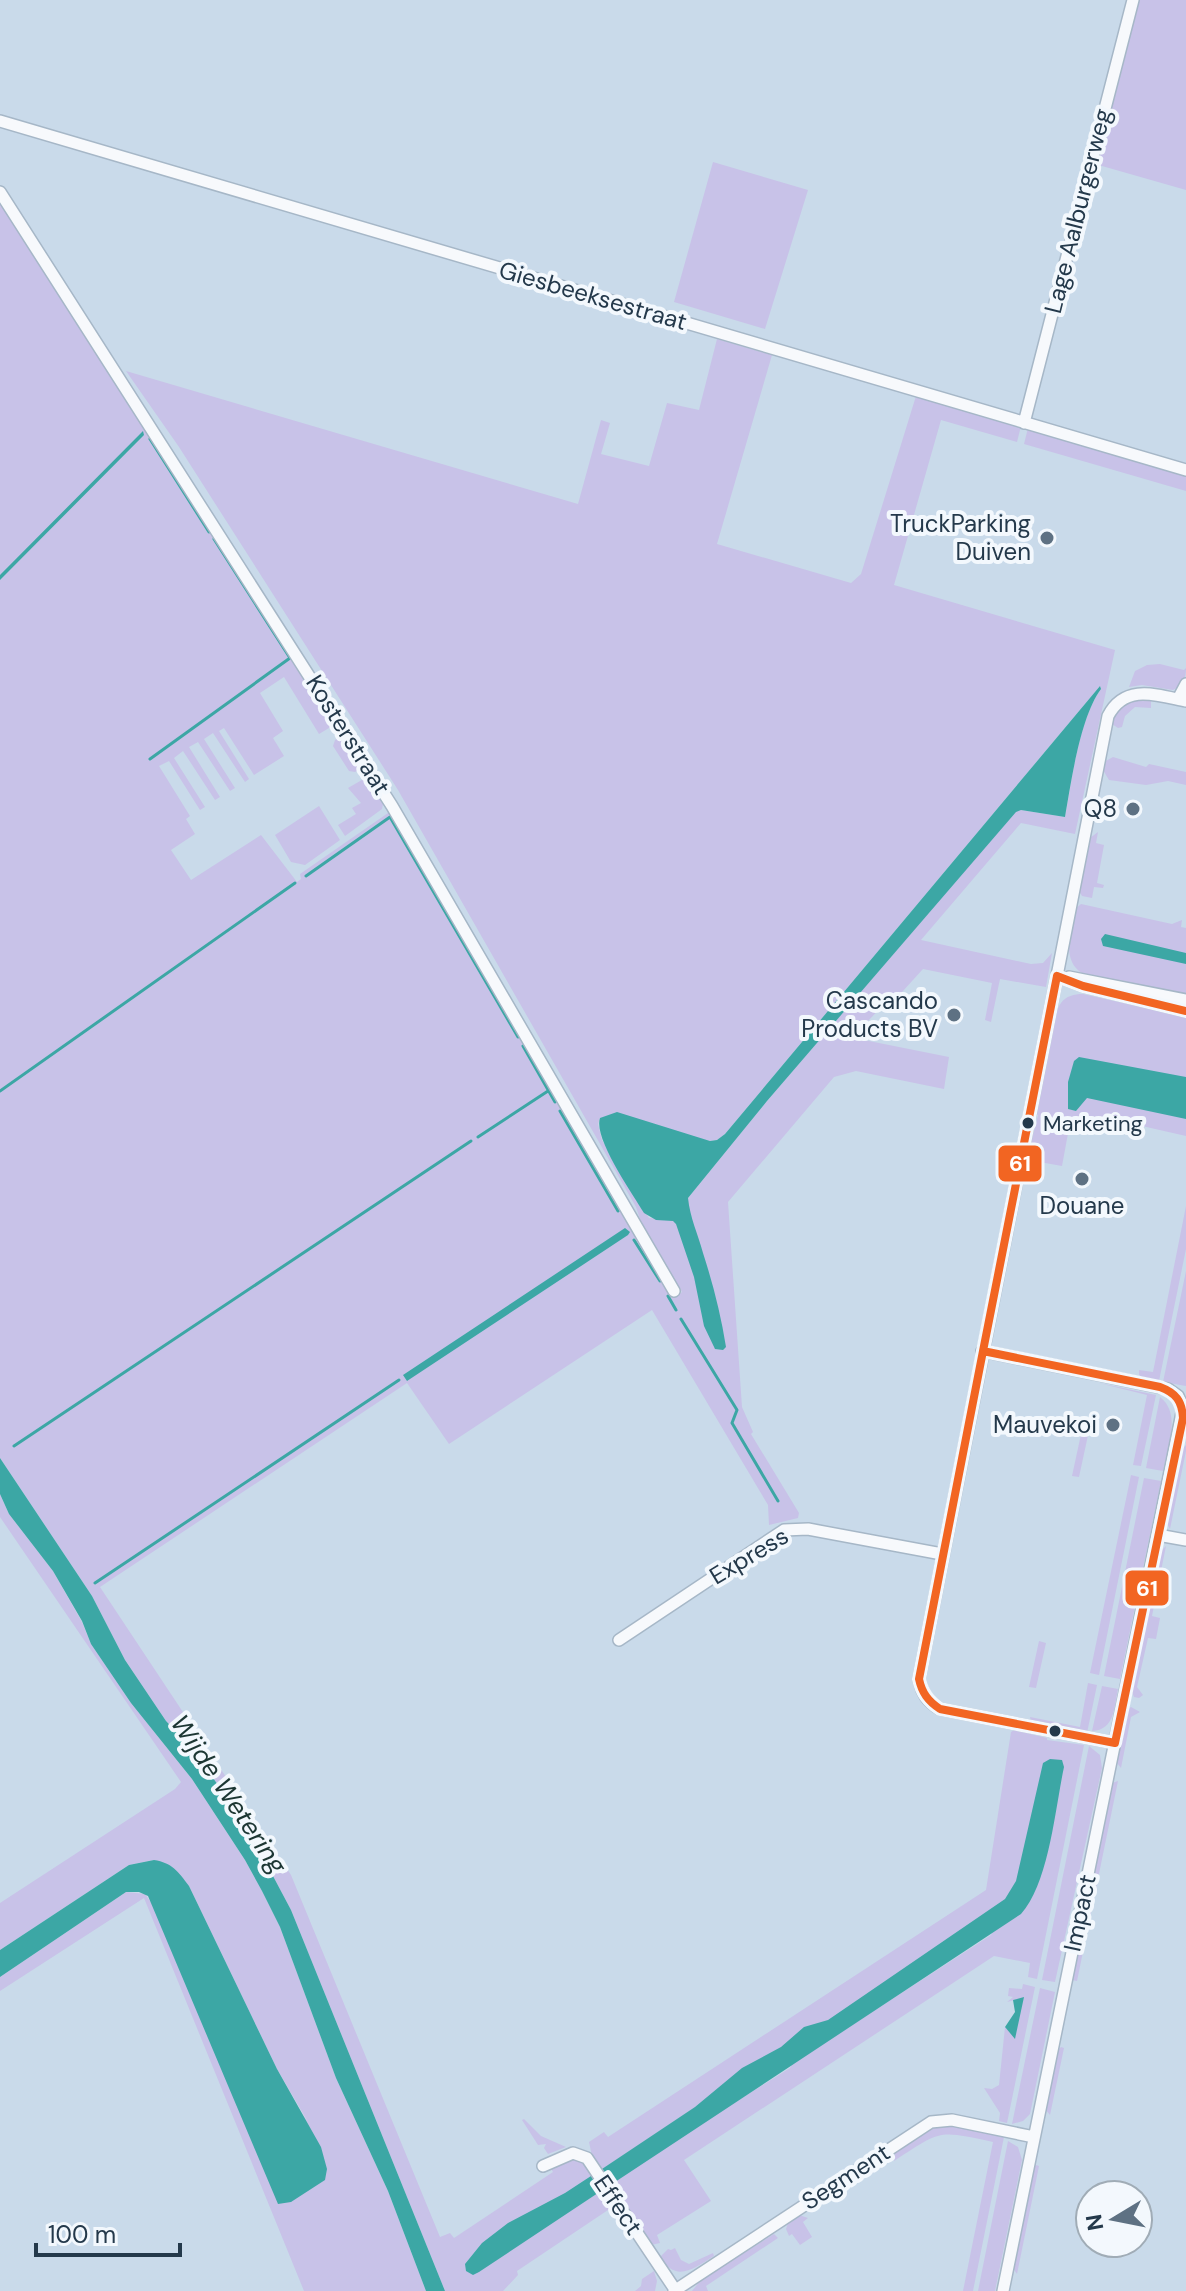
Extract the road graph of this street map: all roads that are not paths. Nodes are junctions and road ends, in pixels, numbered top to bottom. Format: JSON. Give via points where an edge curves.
{"nodes":[{"id":1,"x":1133,"y":0,"type":"edge"},
{"id":2,"x":0,"y":121,"type":"edge"},
{"id":3,"x":0,"y":192,"type":"edge"},
{"id":4,"x":1024,"y":423,"type":"junction"},
{"id":5,"x":1186,"y":470,"type":"edge"},
{"id":6,"x":1186,"y":684,"type":"edge"},
{"id":7,"x":1182,"y":700,"type":"edge"},
{"id":8,"x":1057,"y":976,"type":"junction"},
{"id":9,"x":1186,"y":1000,"type":"edge"},
{"id":10,"x":1186,"y":1011,"type":"edge"},
{"id":11,"x":674,"y":1291,"type":"dead end"},
{"id":12,"x":982,"y":1351,"type":"junction"},
{"id":13,"x":1182,"y":1438,"type":"edge"},
{"id":14,"x":1158,"y":1535,"type":"junction"},
{"id":15,"x":1186,"y":1540,"type":"edge"},
{"id":16,"x":942,"y":1554,"type":"junction"},
{"id":17,"x":619,"y":1640,"type":"dead end"},
{"id":18,"x":1115,"y":1743,"type":"junction"},
{"id":19,"x":1034,"y":2137,"type":"junction"},
{"id":20,"x":543,"y":2166,"type":"dead end"},
{"id":21,"x":675,"y":2291,"type":"edge"},
{"id":22,"x":1003,"y":2291,"type":"edge"}],
"edges":[{"from":1,"to":4,"type":"street","name":"Lage Aalburgerweg"},
{"from":2,"to":4,"type":"street","name":"Giesbeeksestraat"},
{"from":3,"to":11,"type":"street","name":"Kosterstraat","via":[[392,806]]},
{"from":4,"to":5,"type":"street","name":"Giesbeeksestraat"},
{"from":6,"to":7,"type":"street"},
{"from":7,"to":8,"type":"street","via":[[1133,694],[1116,703],[1108,716]]},
{"from":8,"to":9,"type":"street"},
{"from":8,"to":10,"type":"street"},
{"from":8,"to":12,"type":"street"},
{"from":12,"to":13,"type":"street","name":"Impact","via":[[1168,1389],[1183,1408]]},
{"from":12,"to":16,"type":"street"},
{"from":13,"to":14,"type":"street","name":"Impact"},
{"from":14,"to":15,"type":"street"},
{"from":14,"to":18,"type":"street","name":"Impact"},
{"from":16,"to":17,"type":"street","name":"Express","via":[[808,1529],[784,1530]]},
{"from":16,"to":18,"type":"street","via":[[919,1679],[929,1702],[940,1709]]},
{"from":18,"to":19,"type":"street","name":"Impact"},
{"from":19,"to":21,"type":"street","name":"Segment","via":[[952,2120],[931,2122]]},
{"from":19,"to":22,"type":"street","name":"Impact"},
{"from":20,"to":21,"type":"street","name":"Effect","via":[[573,2153],[584,2155]]}]}
